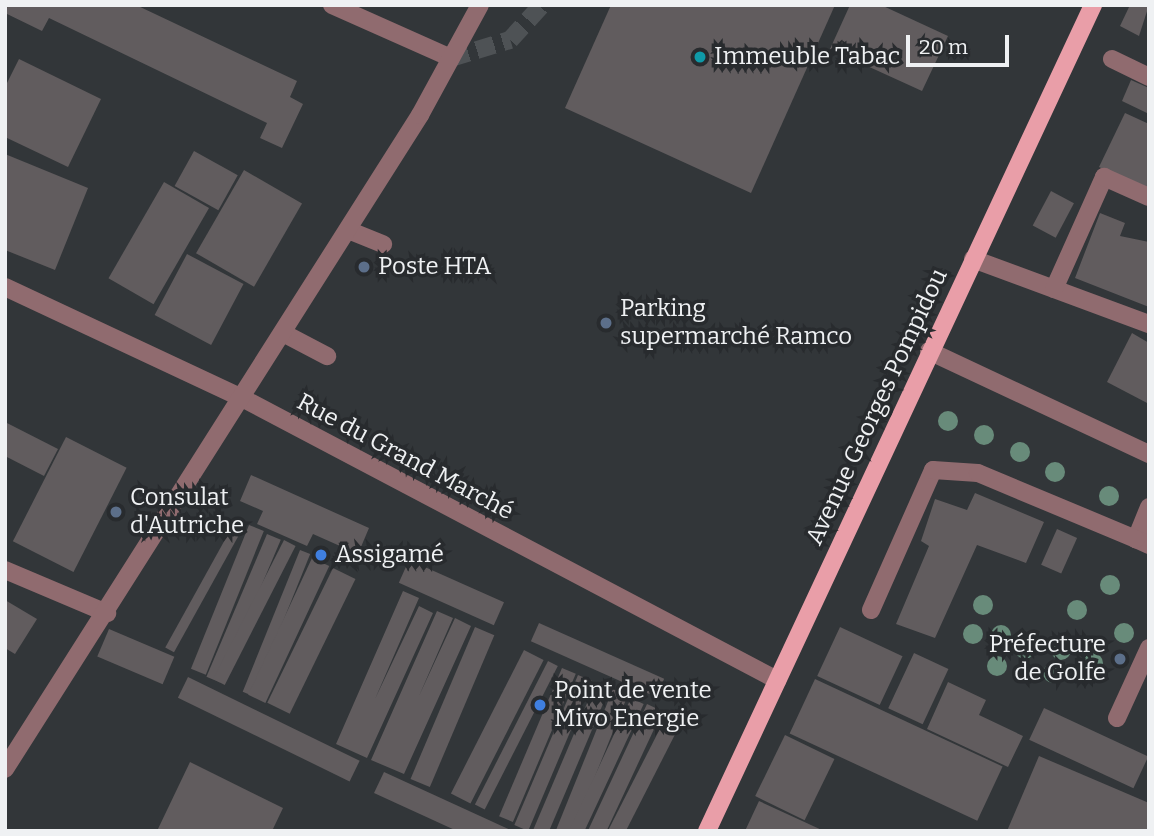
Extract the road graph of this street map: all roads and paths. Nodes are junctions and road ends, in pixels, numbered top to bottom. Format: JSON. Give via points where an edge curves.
{"nodes":[{"id":1,"x":332,"y":5,"type":"edge"},
{"id":2,"x":480,"y":5,"type":"edge"},
{"id":3,"x":1093,"y":5,"type":"edge"},
{"id":4,"x":451,"y":58,"type":"junction"},
{"id":5,"x":1112,"y":59,"type":"dead end"},
{"id":6,"x":1149,"y":77,"type":"edge"},
{"id":7,"x":1149,"y":197,"type":"edge"},
{"id":8,"x":348,"y":230,"type":"junction"},
{"id":9,"x":383,"y":244,"type":"dead end"},
{"id":10,"x":973,"y":259,"type":"junction"},
{"id":11,"x":5,"y":287,"type":"edge"},
{"id":12,"x":1054,"y":289,"type":"junction"},
{"id":13,"x":1149,"y":324,"type":"edge"},
{"id":14,"x":283,"y":333,"type":"junction"},
{"id":15,"x":929,"y":351,"type":"junction"},
{"id":16,"x":327,"y":356,"type":"dead end"},
{"id":17,"x":244,"y":399,"type":"junction"},
{"id":18,"x":1149,"y":454,"type":"edge"},
{"id":19,"x":1149,"y":506,"type":"edge"},
{"id":20,"x":1142,"y":542,"type":"edge"},
{"id":21,"x":5,"y":570,"type":"edge"},
{"id":22,"x":871,"y":610,"type":"dead end"},
{"id":23,"x":107,"y":613,"type":"junction"},
{"id":24,"x":1149,"y":648,"type":"edge"},
{"id":25,"x":777,"y":680,"type":"junction"},
{"id":26,"x":1117,"y":718,"type":"dead end"},
{"id":27,"x":5,"y":769,"type":"edge"},
{"id":28,"x":706,"y":831,"type":"edge"}],
"edges":[{"from":1,"to":4,"type":"street"},
{"from":2,"to":4,"type":"street"},
{"from":3,"to":10,"type":"main road","name":"Avenue Georges Pompidou"},
{"from":4,"to":8,"type":"street"},
{"from":5,"to":6,"type":"street"},
{"from":7,"to":12,"type":"street","via":[[1104,177]]},
{"from":8,"to":9,"type":"street"},
{"from":8,"to":14,"type":"street"},
{"from":10,"to":12,"type":"street"},
{"from":10,"to":15,"type":"main road","name":"Avenue Georges Pompidou"},
{"from":11,"to":17,"type":"street","name":"Rue du Grand Marché"},
{"from":12,"to":13,"type":"street"},
{"from":14,"to":16,"type":"street"},
{"from":14,"to":17,"type":"street"},
{"from":15,"to":18,"type":"street"},
{"from":15,"to":25,"type":"main road","name":"Avenue Georges Pompidou"},
{"from":17,"to":23,"type":"street"},
{"from":17,"to":25,"type":"street","name":"Rue du Grand Marché"},
{"from":19,"to":20,"type":"street"},
{"from":20,"to":22,"type":"street","via":[[978,473],[933,470]]},
{"from":21,"to":23,"type":"street"},
{"from":23,"to":27,"type":"street"},
{"from":24,"to":26,"type":"street"},
{"from":25,"to":28,"type":"main road","name":"Avenue Georges Pompidou"}]}
